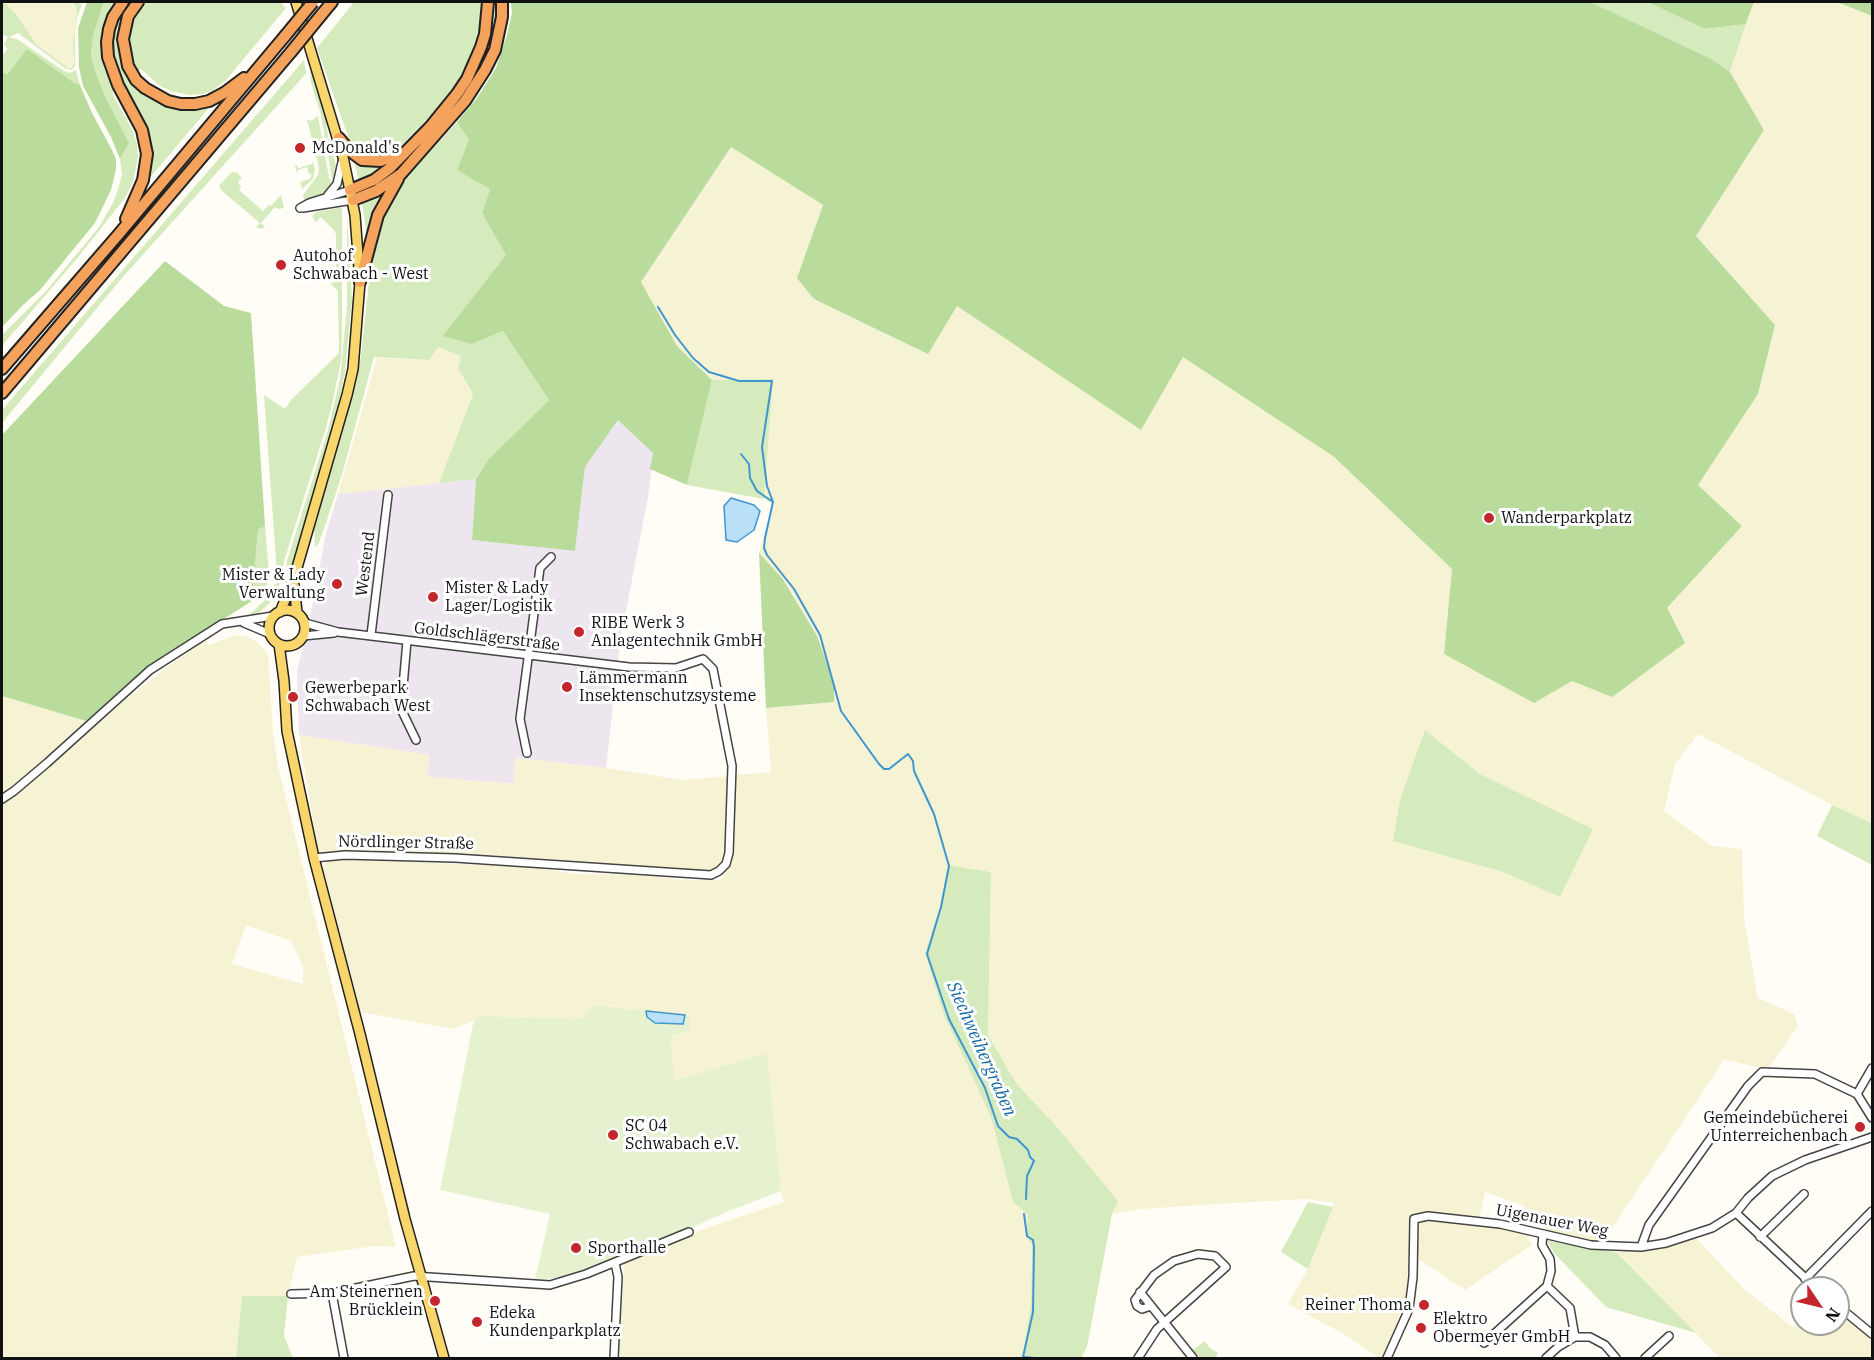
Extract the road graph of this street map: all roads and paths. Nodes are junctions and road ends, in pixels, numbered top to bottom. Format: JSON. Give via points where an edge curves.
{"nodes":[{"id":1,"x":123,"y":2,"type":"edge"},
{"id":2,"x":138,"y":2,"type":"edge"},
{"id":3,"x":296,"y":2,"type":"edge"},
{"id":4,"x":313,"y":2,"type":"edge"},
{"id":5,"x":332,"y":2,"type":"edge"},
{"id":6,"x":488,"y":2,"type":"edge"},
{"id":7,"x":502,"y":2,"type":"edge"},
{"id":8,"x":259,"y":67,"type":"junction"},
{"id":9,"x":339,"y":138,"type":"junction"},
{"id":10,"x":409,"y":149,"type":"junction"},
{"id":11,"x":343,"y":157,"type":"junction"},
{"id":12,"x":401,"y":174,"type":"junction"},
{"id":13,"x":352,"y":195,"type":"junction"},
{"id":14,"x":325,"y":197,"type":"junction"},
{"id":15,"x":118,"y":235,"type":"junction"},
{"id":16,"x":360,"y":282,"type":"junction"},
{"id":17,"x":2,"y":369,"type":"edge"},
{"id":18,"x":2,"y":393,"type":"edge"},
{"id":19,"x":388,"y":495,"type":"dead end"},
{"id":20,"x":551,"y":557,"type":"dead end"},
{"id":21,"x":294,"y":578,"type":"junction"},
{"id":22,"x":297,"y":612,"type":"junction"},
{"id":23,"x":277,"y":614,"type":"junction"},
{"id":24,"x":242,"y":622,"type":"junction"},
{"id":25,"x":305,"y":623,"type":"junction"},
{"id":26,"x":338,"y":632,"type":"junction"},
{"id":27,"x":270,"y":634,"type":"junction"},
{"id":28,"x":371,"y":635,"type":"junction"},
{"id":29,"x":303,"y":636,"type":"junction"},
{"id":30,"x":407,"y":642,"type":"junction"},
{"id":31,"x":279,"y":644,"type":"junction"},
{"id":32,"x":293,"y":645,"type":"junction"},
{"id":33,"x":528,"y":655,"type":"junction"},
{"id":34,"x":703,"y":659,"type":"joint"},
{"id":35,"x":285,"y":681,"type":"junction"},
{"id":36,"x":416,"y":740,"type":"dead end"},
{"id":37,"x":527,"y":753,"type":"dead end"},
{"id":38,"x":2,"y":799,"type":"edge"},
{"id":39,"x":315,"y":858,"type":"junction"},
{"id":40,"x":1872,"y":1068,"type":"edge"},
{"id":41,"x":1857,"y":1094,"type":"junction"},
{"id":42,"x":1872,"y":1118,"type":"edge"},
{"id":43,"x":1872,"y":1137,"type":"edge"},
{"id":44,"x":1804,"y":1194,"type":"dead end"},
{"id":45,"x":1736,"y":1213,"type":"junction"},
{"id":46,"x":1871,"y":1214,"type":"edge"},
{"id":47,"x":689,"y":1232,"type":"dead end"},
{"id":48,"x":1543,"y":1233,"type":"junction"},
{"id":49,"x":1760,"y":1237,"type":"junction"},
{"id":50,"x":1641,"y":1247,"type":"junction"},
{"id":51,"x":615,"y":1263,"type":"junction"},
{"id":52,"x":1802,"y":1276,"type":"edge"},
{"id":53,"x":1808,"y":1276,"type":"edge"},
{"id":54,"x":420,"y":1277,"type":"junction"},
{"id":55,"x":1547,"y":1286,"type":"junction"},
{"id":56,"x":1140,"y":1292,"type":"junction"},
{"id":57,"x":332,"y":1293,"type":"junction"},
{"id":58,"x":291,"y":1294,"type":"dead end"},
{"id":59,"x":1151,"y":1305,"type":"junction"},
{"id":60,"x":1850,"y":1315,"type":"edge"},
{"id":61,"x":1166,"y":1323,"type":"junction"},
{"id":62,"x":1872,"y":1331,"type":"edge"},
{"id":63,"x":1669,"y":1336,"type":"dead end"},
{"id":64,"x":1575,"y":1337,"type":"junction"},
{"id":65,"x":1484,"y":1343,"type":"dead end"},
{"id":66,"x":344,"y":1359,"type":"edge"},
{"id":67,"x":444,"y":1359,"type":"edge"},
{"id":68,"x":614,"y":1359,"type":"edge"},
{"id":69,"x":1138,"y":1359,"type":"edge"},
{"id":70,"x":1193,"y":1359,"type":"edge"},
{"id":71,"x":1386,"y":1359,"type":"edge"},
{"id":72,"x":1546,"y":1359,"type":"edge"},
{"id":73,"x":1616,"y":1359,"type":"edge"},
{"id":74,"x":1646,"y":1359,"type":"edge"}],
"edges":[{"from":1,"to":15,"type":"highway","via":[[109,29],[108,57],[142,130],[147,154],[143,180]]},
{"from":2,"to":8,"type":"highway","via":[[125,26],[124,56],[136,80],[155,96],[181,104],[208,101]]},
{"from":3,"to":9,"type":"main road"},
{"from":4,"to":8,"type":"highway","bridge":true},
{"from":5,"to":18,"type":"highway","bridge":true},
{"from":6,"to":10,"type":"highway","via":[[484,34],[467,80]]},
{"from":7,"to":12,"type":"highway","via":[[495,50],[481,78]]},
{"from":8,"to":15,"type":"highway"},
{"from":9,"to":10,"type":"highway","via":[[356,157],[369,161],[381,161]]},
{"from":9,"to":11,"type":"main road"},
{"from":10,"to":13,"type":"highway"},
{"from":11,"to":13,"type":"main road"},
{"from":11,"to":14,"type":"street","via":[[337,184]]},
{"from":12,"to":13,"type":"highway","via":[[376,191]]},
{"from":12,"to":16,"type":"highway","via":[[378,215]]},
{"from":13,"to":14,"type":"street"},
{"from":13,"to":14,"type":"street","via":[[300,208]]},
{"from":13,"to":16,"type":"main road"},
{"from":15,"to":17,"type":"highway"},
{"from":16,"to":21,"type":"main road","via":[[353,369]]},
{"from":19,"to":28,"type":"street","name":"Westend"},
{"from":20,"to":33,"type":"street","via":[[540,568]]},
{"from":21,"to":22,"type":"main road"},
{"from":21,"to":23,"type":"main road"},
{"from":22,"to":23,"type":"main road","via":[[285,610]]},
{"from":22,"to":25,"type":"main road"},
{"from":23,"to":24,"type":"street"},
{"from":23,"to":27,"type":"main road"},
{"from":24,"to":27,"type":"street"},
{"from":24,"to":38,"type":"street","via":[[222,624],[150,670]]},
{"from":25,"to":26,"type":"street","name":"Goldschlägerstraße"},
{"from":25,"to":29,"type":"main road"},
{"from":26,"to":28,"type":"street","name":"Goldschlägerstraße"},
{"from":26,"to":29,"type":"street","name":"Goldschlägerstraße"},
{"from":27,"to":31,"type":"main road"},
{"from":28,"to":30,"type":"street","name":"Goldschlägerstraße"},
{"from":29,"to":32,"type":"main road"},
{"from":30,"to":33,"type":"street","name":"Goldschlägerstraße"},
{"from":30,"to":36,"type":"street","via":[[401,709]]},
{"from":31,"to":32,"type":"main road"},
{"from":31,"to":35,"type":"main road"},
{"from":32,"to":35,"type":"main road"},
{"from":33,"to":34,"type":"street","name":"Goldschlägerstraße","via":[[628,667],[676,668]]},
{"from":33,"to":37,"type":"street","via":[[520,719]]},
{"from":34,"to":39,"type":"street","name":"Nördlinger Straße","via":[[712,669],[732,766],[729,853],[719,871],[711,875],[455,858]]},
{"from":35,"to":39,"type":"main road","via":[[287,731]]},
{"from":39,"to":54,"type":"main road","name":"Nördlinger Straße"},
{"from":40,"to":41,"type":"street"},
{"from":41,"to":42,"type":"street"},
{"from":41,"to":50,"type":"street","via":[[1815,1074],[1762,1072],[1649,1225]]},
{"from":43,"to":45,"type":"street","name":"Uigenauer Weg","via":[[1772,1176]]},
{"from":44,"to":49,"type":"street"},
{"from":45,"to":49,"type":"street"},
{"from":45,"to":50,"type":"street","name":"Uigenauer Weg","via":[[1712,1228]]},
{"from":46,"to":53,"type":"street"},
{"from":47,"to":51,"type":"street"},
{"from":48,"to":50,"type":"street","name":"Uigenauer Weg","via":[[1591,1245]]},
{"from":48,"to":55,"type":"street","via":[[1542,1245],[1551,1271]]},
{"from":48,"to":71,"type":"street","name":"Uigenauer Weg","via":[[1453,1218],[1414,1219],[1409,1309]]},
{"from":49,"to":52,"type":"street"},
{"from":51,"to":54,"type":"street","via":[[550,1285]]},
{"from":51,"to":68,"type":"street","via":[[618,1277]]},
{"from":54,"to":57,"type":"street"},
{"from":54,"to":67,"type":"main road","name":"Nördlinger Straße"},
{"from":55,"to":64,"type":"street","via":[[1570,1308]]},
{"from":55,"to":65,"type":"street"},
{"from":56,"to":59,"type":"street"},
{"from":56,"to":59,"type":"street","via":[[1135,1300],[1137,1306],[1142,1309]]},
{"from":56,"to":61,"type":"street","via":[[1154,1275],[1174,1261],[1198,1254],[1215,1256],[1226,1267]]},
{"from":57,"to":58,"type":"street"},
{"from":57,"to":66,"type":"street"},
{"from":59,"to":61,"type":"street"},
{"from":60,"to":62,"type":"street"},
{"from":61,"to":69,"type":"street","via":[[1157,1329]]},
{"from":61,"to":70,"type":"street"},
{"from":63,"to":74,"type":"street"},
{"from":64,"to":72,"type":"street"},
{"from":64,"to":73,"type":"street","via":[[1590,1337],[1605,1345]]}]}
